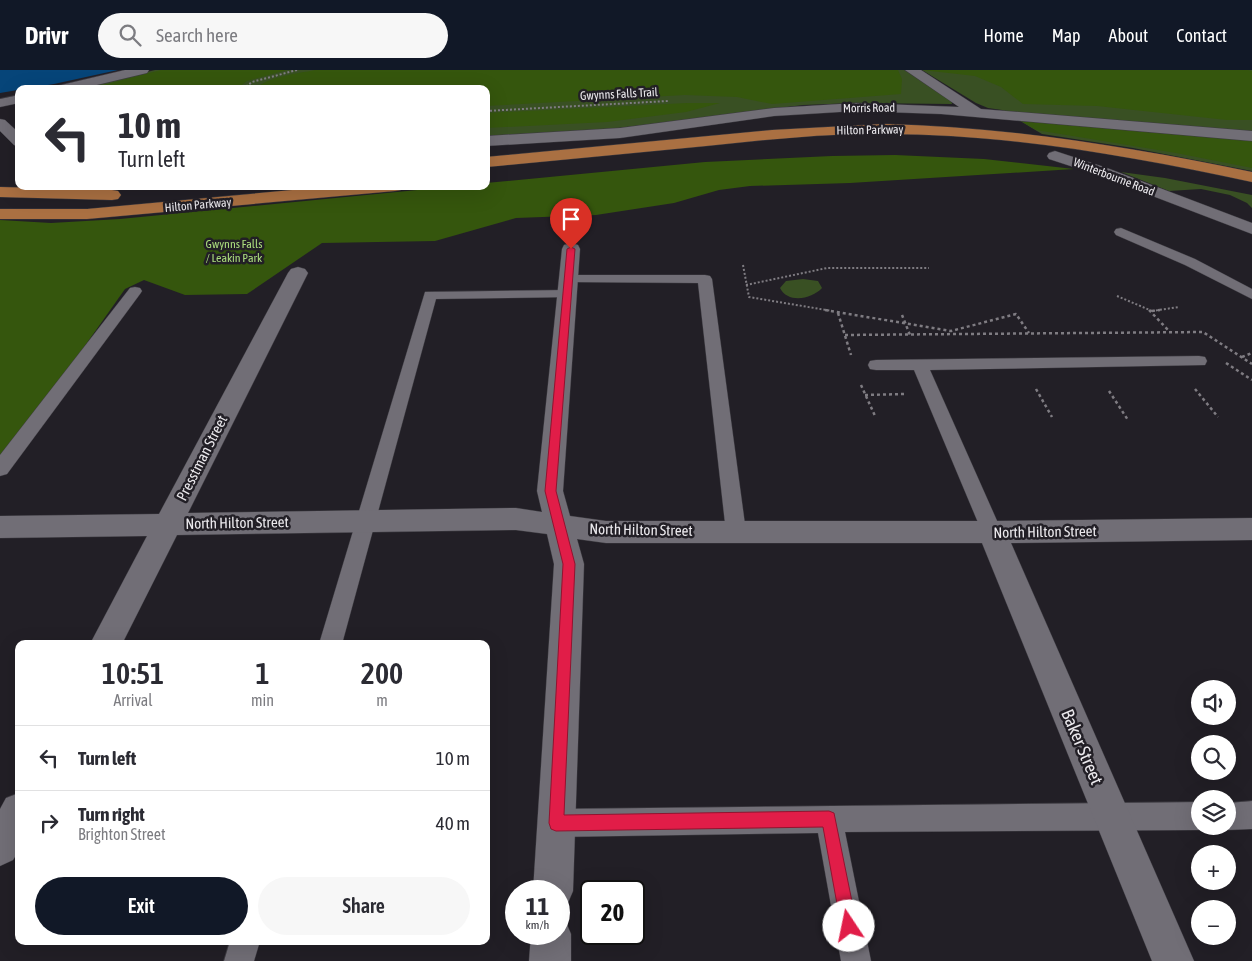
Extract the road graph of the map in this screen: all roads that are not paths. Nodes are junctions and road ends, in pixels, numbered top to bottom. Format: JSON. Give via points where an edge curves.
{"nodes":[{"id":1,"x":142,"y":70,"type":"edge"},
{"id":2,"x":912,"y":70,"type":"edge"},
{"id":3,"x":79,"y":85,"type":"edge"},
{"id":4,"x":15,"y":100,"type":"edge"},
{"id":5,"x":0,"y":103,"type":"edge"},
{"id":6,"x":977,"y":112,"type":"junction"},
{"id":7,"x":0,"y":123,"type":"edge"},
{"id":8,"x":1252,"y":136,"type":"edge"},
{"id":9,"x":15,"y":138,"type":"edge"},
{"id":10,"x":490,"y":141,"type":"edge"},
{"id":11,"x":815,"y":147,"type":"dead end"},
{"id":12,"x":1025,"y":153,"type":"dead end"},
{"id":13,"x":1055,"y":156,"type":"junction"},
{"id":14,"x":490,"y":162,"type":"edge"},
{"id":15,"x":490,"y":177,"type":"edge"},
{"id":16,"x":1252,"y":177,"type":"edge"},
{"id":17,"x":179,"y":190,"type":"edge"},
{"id":18,"x":351,"y":190,"type":"edge"},
{"id":19,"x":1252,"y":190,"type":"edge"},
{"id":20,"x":0,"y":192,"type":"edge"},
{"id":21,"x":1210,"y":195,"type":"dead end"},
{"id":22,"x":1173,"y":200,"type":"junction"},
{"id":23,"x":1238,"y":206,"type":"dead end"},
{"id":24,"x":0,"y":214,"type":"edge"},
{"id":25,"x":1252,"y":222,"type":"edge"},
{"id":26,"x":1252,"y":229,"type":"edge"},
{"id":27,"x":1121,"y":232,"type":"dead end"},
{"id":28,"x":571,"y":249,"type":"dead end"},
{"id":29,"x":298,"y":273,"type":"dead end"},
{"id":30,"x":568,"y":287,"type":"junction"},
{"id":31,"x":135,"y":291,"type":"dead end"},
{"id":32,"x":1252,"y":295,"type":"edge"},
{"id":33,"x":1199,"y":361,"type":"dead end"},
{"id":34,"x":876,"y":365,"type":"dead end"},
{"id":35,"x":920,"y":365,"type":"junction"},
{"id":36,"x":0,"y":469,"type":"edge"},
{"id":37,"x":365,"y":521,"type":"junction"},
{"id":38,"x":168,"y":524,"type":"junction"},
{"id":39,"x":559,"y":525,"type":"junction"},
{"id":40,"x":0,"y":527,"type":"edge"},
{"id":41,"x":1252,"y":529,"type":"edge"},
{"id":42,"x":736,"y":532,"type":"junction"},
{"id":43,"x":992,"y":532,"type":"junction"},
{"id":44,"x":108,"y":640,"type":"edge"},
{"id":45,"x":331,"y":640,"type":"edge"},
{"id":46,"x":1191,"y":816,"type":"edge"},
{"id":47,"x":1236,"y":816,"type":"edge"},
{"id":48,"x":1252,"y":816,"type":"edge"},
{"id":49,"x":1112,"y":818,"type":"junction"},
{"id":50,"x":15,"y":819,"type":"edge"},
{"id":51,"x":829,"y":819,"type":"junction"},
{"id":52,"x":556,"y":823,"type":"junction"},
{"id":53,"x":0,"y":847,"type":"edge"},
{"id":54,"x":553,"y":880,"type":"edge"},
{"id":55,"x":244,"y":945,"type":"edge"},
{"id":56,"x":551,"y":945,"type":"edge"},
{"id":57,"x":239,"y":961,"type":"edge"},
{"id":58,"x":550,"y":961,"type":"edge"},
{"id":59,"x":856,"y":961,"type":"edge"},
{"id":60,"x":1173,"y":961,"type":"edge"}],
"edges":[{"from":1,"to":3,"type":"street"},
{"from":2,"to":6,"type":"street"},
{"from":4,"to":5,"type":"street"},
{"from":6,"to":8,"type":"street","name":"Morris Road"},
{"from":6,"to":10,"type":"street","name":"Morris Road","via":[[897,107],[816,109],[620,133]]},
{"from":7,"to":9,"type":"street"},
{"from":11,"to":15,"type":"main road"},
{"from":12,"to":13,"type":"main road"},
{"from":13,"to":19,"type":"main road"},
{"from":13,"to":22,"type":"street","name":"Winterbourne Road"},
{"from":14,"to":16,"type":"main road","name":"Hilton Parkway","via":[[766,135],[893,129],[1021,137]]},
{"from":17,"to":20,"type":"main road","name":"Hilton Parkway","via":[[105,195]]},
{"from":18,"to":24,"type":"main road","name":"Hilton Parkway","via":[[87,214]]},
{"from":21,"to":22,"type":"street","name":"Winterbourne Road","via":[[1182,194]]},
{"from":22,"to":26,"type":"street","name":"Winterbourne Road"},
{"from":23,"to":25,"type":"street"},
{"from":27,"to":32,"type":"lane","via":[[1190,262]]},
{"from":28,"to":30,"type":"street"},
{"from":29,"to":38,"type":"street","name":"Presstman Street"},
{"from":30,"to":37,"type":"lane","via":[[430,295]]},
{"from":30,"to":39,"type":"street","via":[[550,491]]},
{"from":30,"to":42,"type":"lane","via":[[705,279]]},
{"from":31,"to":36,"type":"lane"},
{"from":33,"to":35,"type":"lane"},
{"from":34,"to":35,"type":"lane"},
{"from":35,"to":43,"type":"lane"},
{"from":37,"to":38,"type":"street","name":"North Hilton Street"},
{"from":37,"to":39,"type":"street","name":"North Hilton Street","via":[[516,519]]},
{"from":37,"to":45,"type":"lane"},
{"from":38,"to":40,"type":"street","name":"North Hilton Street"},
{"from":38,"to":44,"type":"street","name":"Presstman Street"},
{"from":39,"to":42,"type":"street","name":"North Hilton Street","via":[[606,532]]},
{"from":39,"to":52,"type":"street","via":[[569,564]]},
{"from":41,"to":43,"type":"street","name":"North Hilton Street"},
{"from":42,"to":43,"type":"street","name":"North Hilton Street"},
{"from":43,"to":49,"type":"street","name":"Baker Street"},
{"from":46,"to":49,"type":"lane"},
{"from":47,"to":48,"type":"lane"},
{"from":49,"to":51,"type":"lane"},
{"from":49,"to":60,"type":"street","name":"Baker Street"},
{"from":50,"to":53,"type":"street"},
{"from":51,"to":52,"type":"lane"},
{"from":51,"to":59,"type":"lane"},
{"from":52,"to":54,"type":"street"},
{"from":55,"to":57,"type":"lane"},
{"from":56,"to":58,"type":"street"}]}
